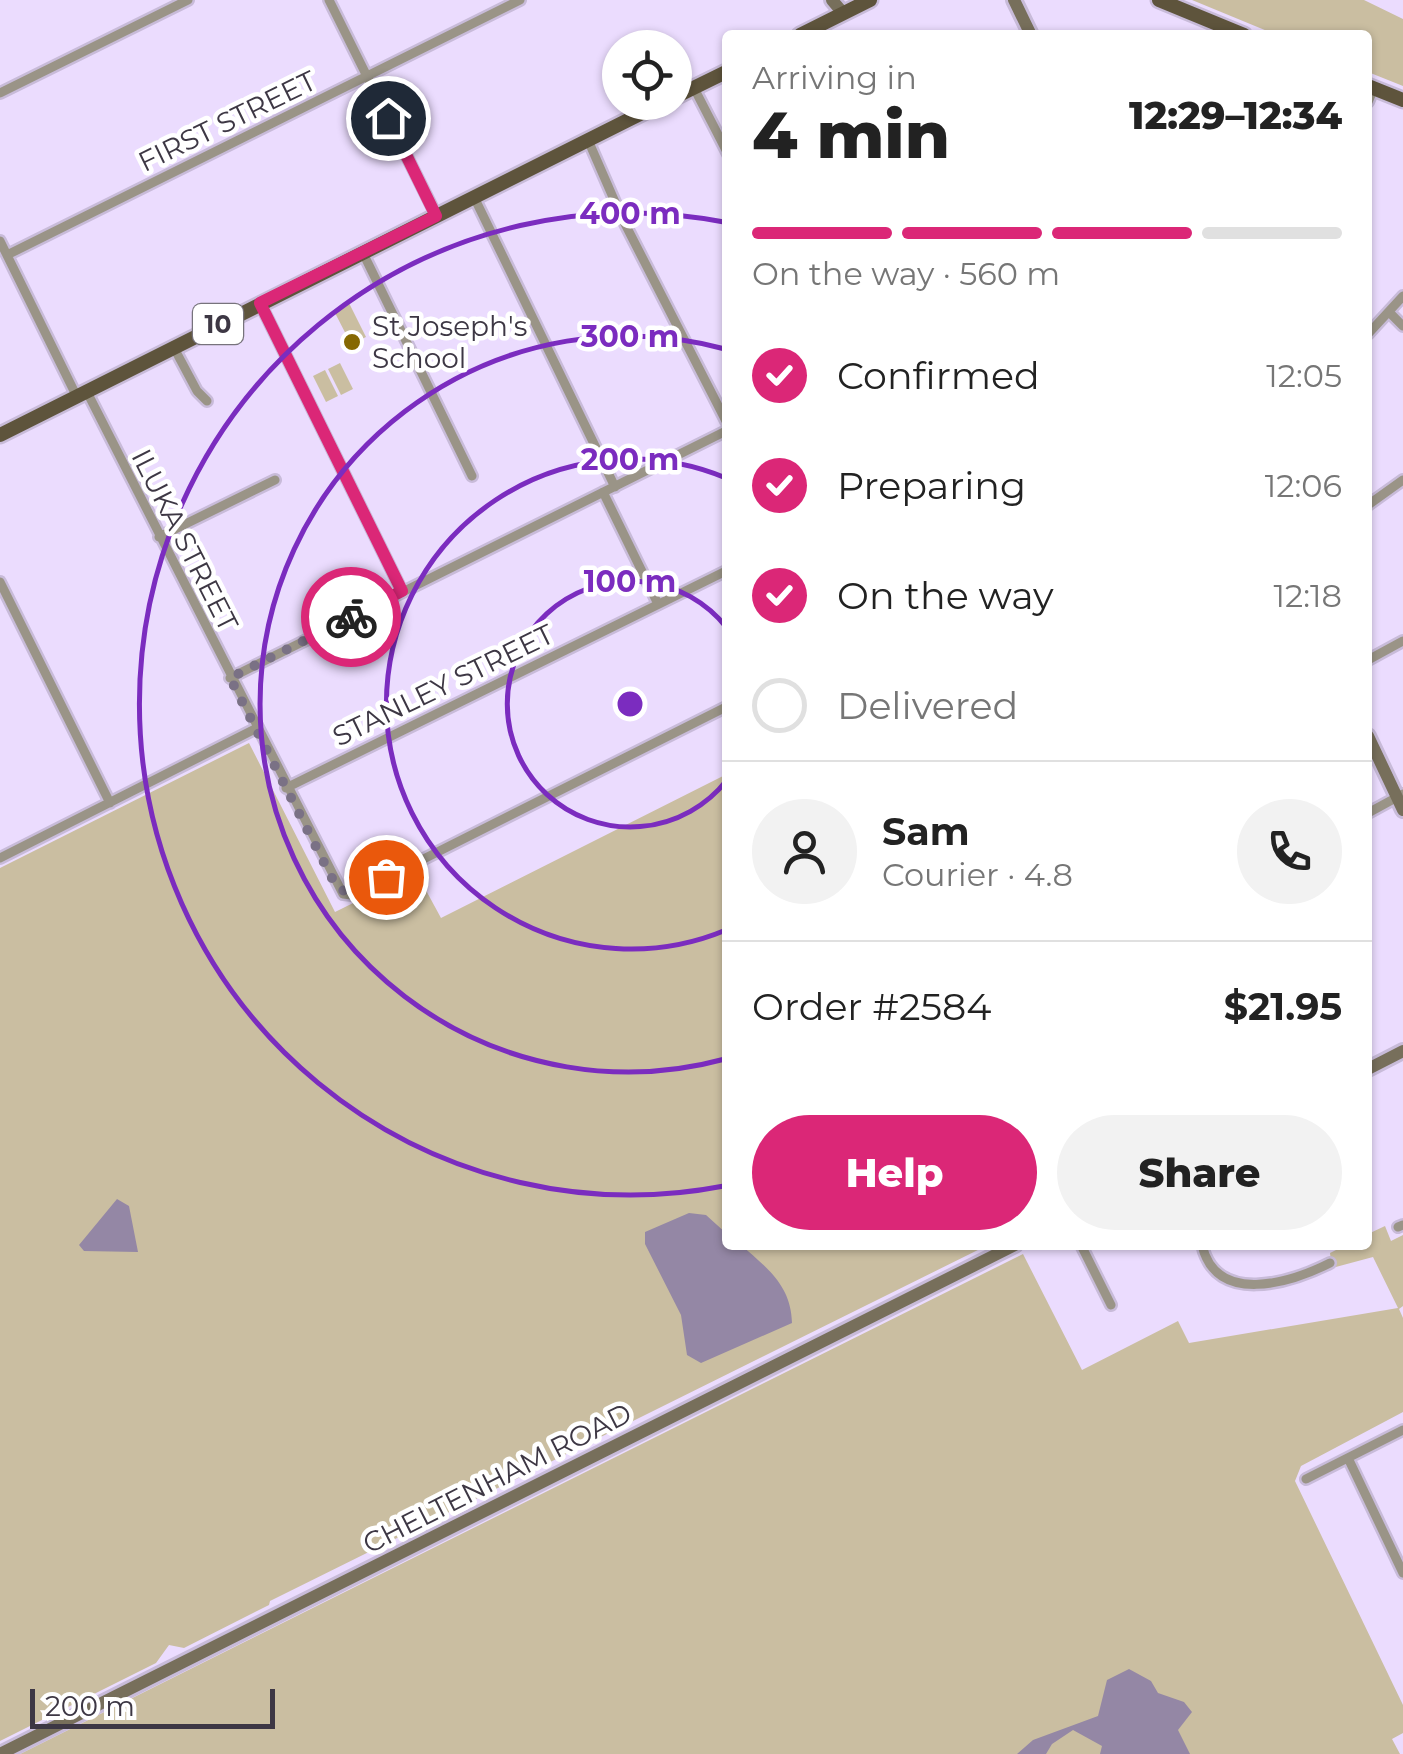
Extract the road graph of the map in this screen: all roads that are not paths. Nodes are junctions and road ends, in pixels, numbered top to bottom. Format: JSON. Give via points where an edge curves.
{"nodes":[{"id":1,"x":188,"y":0,"type":"edge"},
{"id":2,"x":329,"y":0,"type":"edge"},
{"id":3,"x":520,"y":0,"type":"edge"},
{"id":4,"x":832,"y":0,"type":"edge"},
{"id":5,"x":870,"y":0,"type":"edge"},
{"id":6,"x":1014,"y":0,"type":"edge"},
{"id":7,"x":1160,"y":0,"type":"edge"},
{"id":8,"x":844,"y":14,"type":"junction"},
{"id":9,"x":810,"y":30,"type":"edge"},
{"id":10,"x":1029,"y":30,"type":"edge"},
{"id":11,"x":1232,"y":30,"type":"edge"},
{"id":12,"x":722,"y":74,"type":"edge"},
{"id":13,"x":367,"y":76,"type":"junction"},
{"id":14,"x":694,"y":88,"type":"joint"},
{"id":15,"x":1372,"y":92,"type":"edge"},
{"id":16,"x":0,"y":93,"type":"edge"},
{"id":17,"x":1403,"y":100,"type":"edge"},
{"id":18,"x":628,"y":120,"type":"edge"},
{"id":19,"x":588,"y":140,"type":"junction"},
{"id":20,"x":722,"y":142,"type":"edge"},
{"id":21,"x":474,"y":197,"type":"junction"},
{"id":22,"x":436,"y":216,"type":"junction"},
{"id":23,"x":0,"y":241,"type":"edge"},
{"id":24,"x":363,"y":253,"type":"junction"},
{"id":25,"x":7,"y":255,"type":"junction"},
{"id":26,"x":12,"y":266,"type":"junction"},
{"id":27,"x":0,"y":273,"type":"edge"},
{"id":28,"x":1403,"y":296,"type":"edge"},
{"id":29,"x":260,"y":303,"type":"junction"},
{"id":30,"x":1389,"y":312,"type":"junction"},
{"id":31,"x":1403,"y":326,"type":"edge"},
{"id":32,"x":1372,"y":330,"type":"edge"},
{"id":33,"x":173,"y":346,"type":"junction"},
{"id":34,"x":81,"y":392,"type":"junction"},
{"id":35,"x":207,"y":400,"type":"dead end"},
{"id":36,"x":722,"y":416,"type":"edge"},
{"id":37,"x":722,"y":431,"type":"edge"},
{"id":38,"x":0,"y":435,"type":"edge"},
{"id":39,"x":472,"y":476,"type":"dead end"},
{"id":40,"x":275,"y":480,"type":"dead end"},
{"id":41,"x":1403,"y":480,"type":"edge"},
{"id":42,"x":615,"y":486,"type":"junction"},
{"id":43,"x":603,"y":492,"type":"junction"},
{"id":44,"x":1372,"y":503,"type":"edge"},
{"id":45,"x":158,"y":537,"type":"junction"},
{"id":46,"x":722,"y":573,"type":"edge"},
{"id":47,"x":0,"y":582,"type":"edge"},
{"id":48,"x":402,"y":591,"type":"junction"},
{"id":49,"x":658,"y":604,"type":"junction"},
{"id":50,"x":1403,"y":641,"type":"edge"},
{"id":51,"x":1372,"y":658,"type":"edge"},
{"id":52,"x":230,"y":678,"type":"junction"},
{"id":53,"x":722,"y":709,"type":"edge"},
{"id":54,"x":256,"y":729,"type":"junction"},
{"id":55,"x":1372,"y":744,"type":"edge"},
{"id":56,"x":286,"y":788,"type":"junction"},
{"id":57,"x":1401,"y":800,"type":"edge"},
{"id":58,"x":110,"y":802,"type":"junction"},
{"id":59,"x":1372,"y":811,"type":"edge"},
{"id":60,"x":0,"y":858,"type":"edge"},
{"id":61,"x":1403,"y":1051,"type":"edge"},
{"id":62,"x":1372,"y":1067,"type":"edge"},
{"id":63,"x":1006,"y":1250,"type":"edge"},
{"id":64,"x":1084,"y":1250,"type":"edge"},
{"id":65,"x":1204,"y":1250,"type":"edge"},
{"id":66,"x":1330,"y":1262,"type":"dead end"},
{"id":67,"x":1111,"y":1305,"type":"dead end"},
{"id":68,"x":1403,"y":1430,"type":"edge"},
{"id":69,"x":1348,"y":1458,"type":"junction"},
{"id":70,"x":1306,"y":1479,"type":"dead end"},
{"id":71,"x":1403,"y":1572,"type":"edge"},
{"id":72,"x":0,"y":1754,"type":"edge"}],
"edges":[{"from":1,"to":16,"type":"street"},
{"from":2,"to":13,"type":"street"},
{"from":3,"to":13,"type":"street","name":"FIRST STREET"},
{"from":4,"to":8,"type":"street"},
{"from":5,"to":8,"type":"main road"},
{"from":6,"to":10,"type":"street"},
{"from":7,"to":11,"type":"main road"},
{"from":8,"to":9,"type":"main road"},
{"from":12,"to":14,"type":"main road"},
{"from":13,"to":22,"type":"street"},
{"from":13,"to":25,"type":"street","name":"FIRST STREET"},
{"from":14,"to":20,"type":"street"},
{"from":15,"to":17,"type":"main road"},
{"from":18,"to":19,"type":"main road","number":"10"},
{"from":19,"to":21,"type":"main road","number":"10"},
{"from":19,"to":36,"type":"street"},
{"from":21,"to":22,"type":"main road","number":"10"},
{"from":21,"to":42,"type":"street"},
{"from":22,"to":24,"type":"main road","number":"10"},
{"from":23,"to":25,"type":"street","name":"ILUKA STREET"},
{"from":24,"to":29,"type":"main road","number":"10"},
{"from":24,"to":39,"type":"street"},
{"from":25,"to":26,"type":"street","name":"ILUKA STREET"},
{"from":26,"to":27,"type":"street"},
{"from":26,"to":34,"type":"street","name":"ILUKA STREET"},
{"from":28,"to":30,"type":"street"},
{"from":29,"to":33,"type":"main road","number":"10"},
{"from":29,"to":48,"type":"street"},
{"from":30,"to":31,"type":"street"},
{"from":30,"to":32,"type":"street"},
{"from":33,"to":34,"type":"main road","number":"10"},
{"from":33,"to":35,"type":"street"},
{"from":34,"to":38,"type":"main road","number":"10"},
{"from":34,"to":45,"type":"street","name":"ILUKA STREET"},
{"from":37,"to":42,"type":"street"},
{"from":40,"to":45,"type":"street"},
{"from":41,"to":44,"type":"street"},
{"from":42,"to":43,"type":"street"},
{"from":43,"to":48,"type":"street"},
{"from":43,"to":49,"type":"street"},
{"from":45,"to":52,"type":"street","name":"ILUKA STREET"},
{"from":46,"to":49,"type":"street","name":"STANLEY STREET"},
{"from":47,"to":58,"type":"street"},
{"from":48,"to":52,"type":"street"},
{"from":49,"to":56,"type":"street","name":"STANLEY STREET"},
{"from":50,"to":51,"type":"street"},
{"from":52,"to":54,"type":"street","name":"ILUKA STREET"},
{"from":53,"to":56,"type":"street","name":"ILUKA STREET","via":[[352,894],[343,894]]},
{"from":54,"to":56,"type":"street","name":"ILUKA STREET"},
{"from":54,"to":58,"type":"street"},
{"from":55,"to":57,"type":"street"},
{"from":57,"to":59,"type":"street"},
{"from":58,"to":60,"type":"street"},
{"from":61,"to":62,"type":"street"},
{"from":63,"to":72,"type":"street","name":"CHELTENHAM ROAD"},
{"from":64,"to":67,"type":"street"},
{"from":65,"to":66,"type":"street","via":[[1214,1272],[1234,1284],[1300,1277]]},
{"from":68,"to":69,"type":"street"},
{"from":69,"to":70,"type":"street"},
{"from":69,"to":71,"type":"street"}]}
